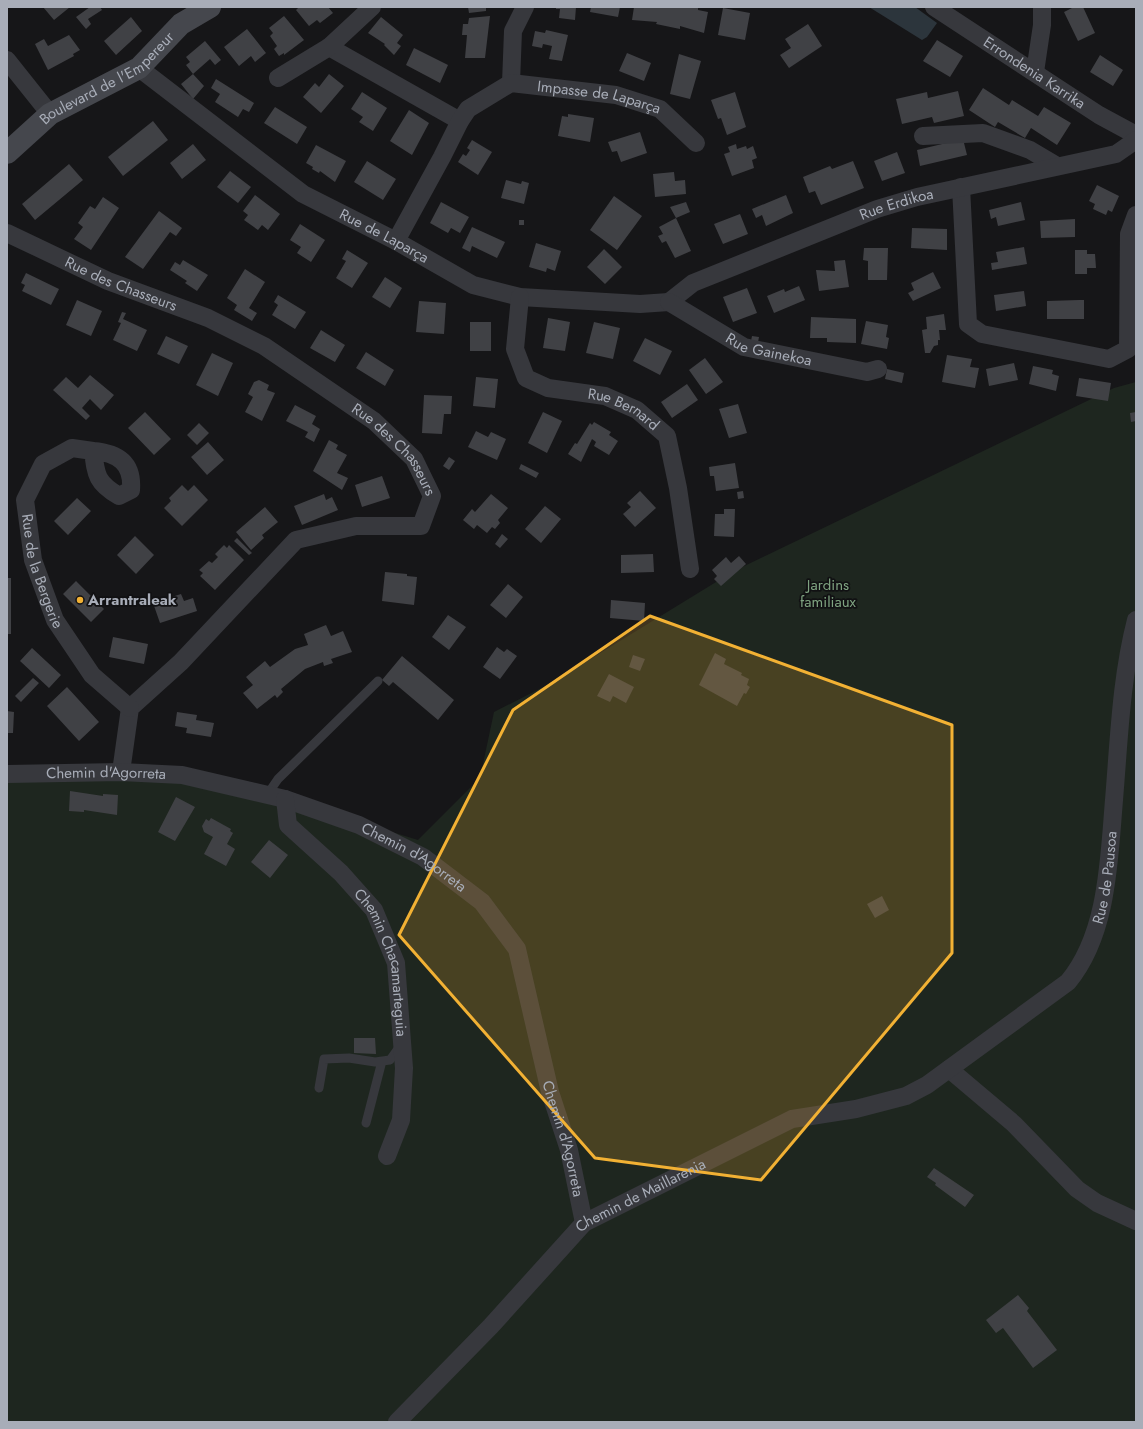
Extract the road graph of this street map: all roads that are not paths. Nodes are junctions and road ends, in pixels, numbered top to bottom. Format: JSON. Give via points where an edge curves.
{"nodes":[{"id":1,"x":210,"y":7,"type":"edge"},
{"id":2,"x":372,"y":7,"type":"edge"},
{"id":3,"x":525,"y":7,"type":"edge"},
{"id":4,"x":934,"y":7,"type":"edge"},
{"id":5,"x":1042,"y":7,"type":"edge"},
{"id":6,"x":329,"y":47,"type":"junction"},
{"id":7,"x":7,"y":60,"type":"edge"},
{"id":8,"x":139,"y":68,"type":"junction"},
{"id":9,"x":1035,"y":72,"type":"junction"},
{"id":10,"x":278,"y":78,"type":"dead end"},
{"id":11,"x":511,"y":83,"type":"junction"},
{"id":12,"x":50,"y":114,"type":"junction"},
{"id":13,"x":460,"y":120,"type":"junction"},
{"id":14,"x":1136,"y":135,"type":"edge"},
{"id":15,"x":924,"y":136,"type":"dead end"},
{"id":16,"x":1136,"y":140,"type":"edge"},
{"id":17,"x":696,"y":143,"type":"dead end"},
{"id":18,"x":7,"y":153,"type":"edge"},
{"id":19,"x":1057,"y":166,"type":"junction"},
{"id":20,"x":961,"y":187,"type":"junction"},
{"id":21,"x":1136,"y":216,"type":"edge"},
{"id":22,"x":7,"y":233,"type":"edge"},
{"id":23,"x":396,"y":241,"type":"junction"},
{"id":24,"x":520,"y":296,"type":"junction"},
{"id":25,"x":669,"y":302,"type":"junction"},
{"id":26,"x":878,"y":369,"type":"dead end"},
{"id":27,"x":94,"y":452,"type":"dead end"},
{"id":28,"x":690,"y":569,"type":"dead end"},
{"id":29,"x":1136,"y":620,"type":"edge"},
{"id":30,"x":378,"y":681,"type":"dead end"},
{"id":31,"x":130,"y":708,"type":"junction"},
{"id":32,"x":121,"y":772,"type":"junction"},
{"id":33,"x":7,"y":774,"type":"edge"},
{"id":34,"x":268,"y":795,"type":"junction"},
{"id":35,"x":285,"y":798,"type":"junction"},
{"id":36,"x":402,"y":1043,"type":"junction"},
{"id":37,"x":382,"y":1061,"type":"junction"},
{"id":38,"x":948,"y":1070,"type":"junction"},
{"id":39,"x":319,"y":1088,"type":"dead end"},
{"id":40,"x":366,"y":1123,"type":"dead end"},
{"id":41,"x":387,"y":1156,"type":"dead end"},
{"id":42,"x":1136,"y":1221,"type":"edge"},
{"id":43,"x":584,"y":1223,"type":"junction"},
{"id":44,"x":396,"y":1422,"type":"edge"}],
"edges":[{"from":1,"to":8,"type":"main road","name":"Boulevard de l'Empereur","via":[[181,24]]},
{"from":2,"to":6,"type":"street"},
{"from":3,"to":11,"type":"street","via":[[513,31]]},
{"from":4,"to":9,"type":"street","name":"Errondenia Karrika"},
{"from":5,"to":9,"type":"street"},
{"from":6,"to":10,"type":"street"},
{"from":6,"to":13,"type":"street"},
{"from":7,"to":12,"type":"street"},
{"from":8,"to":12,"type":"main road","name":"Boulevard de l'Empereur"},
{"from":8,"to":23,"type":"street","name":"Rue de Laparça","via":[[303,194]]},
{"from":9,"to":14,"type":"street","name":"Errondenia Karrika","via":[[1099,115]]},
{"from":11,"to":13,"type":"street","via":[[468,109]]},
{"from":11,"to":17,"type":"street","name":"Impasse de Laparça","via":[[616,95],[660,109]]},
{"from":12,"to":18,"type":"main road","name":"Boulevard de l'Empereur"},
{"from":13,"to":23,"type":"street"},
{"from":15,"to":19,"type":"street","via":[[983,133],[1030,150]]},
{"from":16,"to":19,"type":"street","name":"Rue Erdikoa","via":[[1116,154]]},
{"from":19,"to":20,"type":"street","name":"Rue Erdikoa"},
{"from":20,"to":21,"type":"street","via":[[968,324],[982,334],[1109,359],[1128,349],[1129,234]]},
{"from":20,"to":25,"type":"street","name":"Rue Erdikoa","via":[[877,209],[693,283]]},
{"from":22,"to":31,"type":"street","name":"Rue des Chasseurs","via":[[108,281],[208,318],[264,346],[374,421],[414,459],[432,496],[421,526],[356,526],[296,540],[181,662]]},
{"from":23,"to":24,"type":"street","name":"Rue de Laparça","via":[[473,285]]},
{"from":24,"to":25,"type":"street","name":"Rue de Laparça","via":[[640,304]]},
{"from":24,"to":28,"type":"street","name":"Rue Bernard","via":[[515,349],[526,378],[548,388],[605,396],[637,410],[667,436]]},
{"from":25,"to":26,"type":"street","name":"Rue Gainekoa","via":[[744,347],[867,372]]},
{"from":27,"to":31,"type":"street","name":"Rue de la Bergerie","via":[[72,448],[43,464],[25,500],[33,560],[55,620],[92,675]]},
{"from":29,"to":38,"type":"street","name":"Rue de Pausoa","via":[[1122,706],[1110,856],[1089,950],[1068,982]]},
{"from":30,"to":34,"type":"lane","via":[[278,779]]},
{"from":31,"to":32,"type":"street"},
{"from":32,"to":33,"type":"street","name":"Chemin d'Agorreta"},
{"from":32,"to":34,"type":"street","name":"Chemin d'Agorreta","via":[[182,775]]},
{"from":34,"to":35,"type":"street","name":"Chemin d'Agorreta"},
{"from":35,"to":36,"type":"street","name":"Chemin Chacamarteguia","via":[[288,825],[341,873],[374,910],[396,963]]},
{"from":35,"to":43,"type":"street","name":"Chemin d'Agorreta","via":[[359,825],[423,857],[482,902],[517,949],[550,1092],[569,1150]]},
{"from":36,"to":37,"type":"lane","via":[[390,1060]]},
{"from":36,"to":41,"type":"street","name":"Chemin Chacamarteguia","via":[[404,1068],[401,1120]]},
{"from":37,"to":39,"type":"lane","via":[[324,1059]]},
{"from":37,"to":40,"type":"lane"},
{"from":38,"to":42,"type":"street","via":[[1014,1124],[1077,1189],[1097,1203]]},
{"from":38,"to":43,"type":"street","name":"Chemin de Maillarenia","via":[[928,1085],[906,1096],[856,1109],[792,1119]]},
{"from":43,"to":44,"type":"street","name":"Chemin de Maillarenia","via":[[491,1326]]}]}
